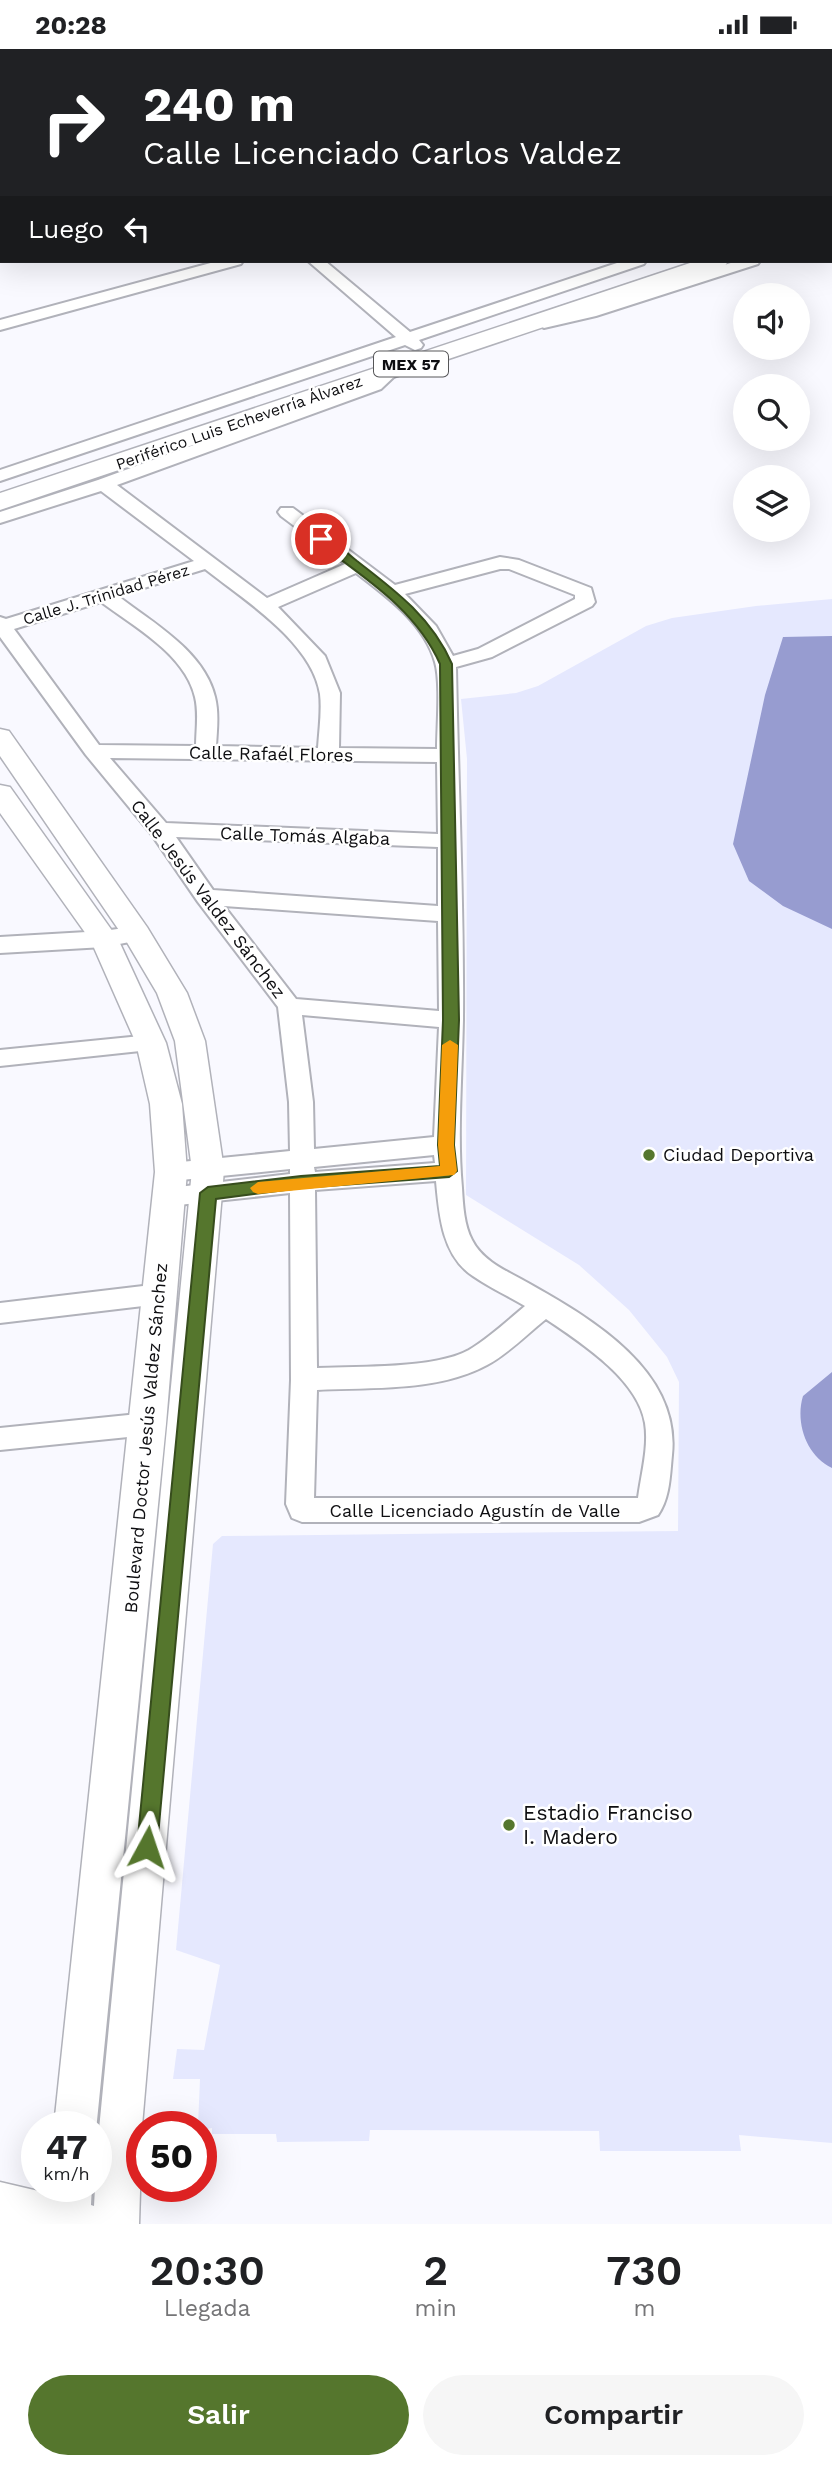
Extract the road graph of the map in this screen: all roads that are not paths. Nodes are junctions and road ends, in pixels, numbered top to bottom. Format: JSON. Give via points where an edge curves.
{"nodes":[{"id":1,"x":228,"y":263,"type":"edge"},
{"id":2,"x":318,"y":263,"type":"edge"},
{"id":3,"x":632,"y":263,"type":"edge"},
{"id":4,"x":704,"y":263,"type":"edge"},
{"id":5,"x":746,"y":263,"type":"edge"},
{"id":6,"x":666,"y":269,"type":"edge"},
{"id":7,"x":0,"y":325,"type":"edge"},
{"id":8,"x":502,"y":332,"type":"junction"},
{"id":9,"x":411,"y":342,"type":"junction"},
{"id":10,"x":392,"y":371,"type":"junction"},
{"id":11,"x":0,"y":476,"type":"edge"},
{"id":12,"x":104,"y":484,"type":"junction"},
{"id":13,"x":0,"y":489,"type":"edge"},
{"id":14,"x":0,"y":502,"type":"edge"},
{"id":15,"x":287,"y":512,"type":"dead end"},
{"id":16,"x":0,"y":518,"type":"edge"},
{"id":17,"x":209,"y":562,"type":"junction"},
{"id":18,"x":356,"y":566,"type":"junction"},
{"id":19,"x":390,"y":592,"type":"junction"},
{"id":20,"x":104,"y":595,"type":"junction"},
{"id":21,"x":265,"y":606,"type":"junction"},
{"id":22,"x":1,"y":624,"type":"edge"},
{"id":23,"x":446,"y":664,"type":"junction"},
{"id":24,"x":0,"y":737,"type":"edge"},
{"id":25,"x":93,"y":751,"type":"junction"},
{"id":26,"x":206,"y":754,"type":"junction"},
{"id":27,"x":328,"y":755,"type":"junction"},
{"id":28,"x":449,"y":756,"type":"junction"},
{"id":29,"x":0,"y":793,"type":"edge"},
{"id":30,"x":160,"y":830,"type":"junction"},
{"id":31,"x":449,"y":841,"type":"junction"},
{"id":32,"x":206,"y":897,"type":"junction"},
{"id":33,"x":448,"y":915,"type":"junction"},
{"id":34,"x":121,"y":937,"type":"junction"},
{"id":35,"x":0,"y":946,"type":"edge"},
{"id":36,"x":289,"y":1006,"type":"junction"},
{"id":37,"x":451,"y":1020,"type":"junction"},
{"id":38,"x":151,"y":1043,"type":"junction"},
{"id":39,"x":0,"y":1058,"type":"edge"},
{"id":40,"x":446,"y":1145,"type":"junction"},
{"id":41,"x":302,"y":1171,"type":"junction"},
{"id":42,"x":449,"y":1171,"type":"junction"},
{"id":43,"x":208,"y":1182,"type":"junction"},
{"id":44,"x":170,"y":1185,"type":"junction"},
{"id":45,"x":160,"y":1294,"type":"junction"},
{"id":46,"x":546,"y":1305,"type":"junction"},
{"id":47,"x":0,"y":1313,"type":"edge"},
{"id":48,"x":303,"y":1380,"type":"junction"},
{"id":49,"x":148,"y":1425,"type":"junction"},
{"id":50,"x":0,"y":1439,"type":"edge"},
{"id":51,"x":302,"y":1510,"type":"joint"},
{"id":52,"x":78,"y":2111,"type":"edge"},
{"id":53,"x":0,"y":2205,"type":"edge"},
{"id":54,"x":71,"y":2213,"type":"edge"},
{"id":55,"x":116,"y":2224,"type":"edge"}],
"edges":[{"from":1,"to":7,"type":"street"},
{"from":2,"to":9,"type":"street"},
{"from":3,"to":9,"type":"street"},
{"from":4,"to":6,"type":"highway","name":"Periférico Luis Echeverría Álvarez","number":"MEX 57"},
{"from":5,"to":8,"type":"street","via":[[590,313]]},
{"from":6,"to":8,"type":"highway","name":"Periférico Luis Echeverría Álvarez","number":"MEX 57"},
{"from":6,"to":9,"type":"highway","name":"Periférico Luis Echeverría Álvarez","number":"MEX 57"},
{"from":8,"to":10,"type":"highway","name":"Periférico Luis Echeverría Álvarez","number":"MEX 57"},
{"from":9,"to":11,"type":"street"},
{"from":9,"to":13,"type":"highway","name":"Periférico Luis Echeverría Álvarez","number":"MEX 57"},
{"from":10,"to":12,"type":"street","via":[[375,385]]},
{"from":10,"to":14,"type":"highway","name":"Periférico Luis Echeverría Álvarez","number":"MEX 57"},
{"from":12,"to":16,"type":"street"},
{"from":12,"to":17,"type":"street"},
{"from":15,"to":18,"type":"street"},
{"from":17,"to":20,"type":"street","name":"Calle J. Trinidad Pérez"},
{"from":17,"to":21,"type":"street"},
{"from":18,"to":19,"type":"street"},
{"from":18,"to":21,"type":"street"},
{"from":19,"to":23,"type":"street","via":[[430,631]]},
{"from":19,"to":23,"type":"street","via":[[500,562],[584,592],[585,601],[513,639]]},
{"from":20,"to":22,"type":"street","name":"Calle J. Trinidad Pérez"},
{"from":20,"to":26,"type":"street","via":[[194,671],[206,698]]},
{"from":21,"to":27,"type":"street","via":[[301,639],[323,674],[330,693]]},
{"from":22,"to":25,"type":"street","name":"Calle Jesús Valdez Sánchez"},
{"from":23,"to":28,"type":"street"},
{"from":24,"to":34,"type":"main road","name":"Boulevard Doctor Jesús Valdez Sánchez"},
{"from":25,"to":26,"type":"street","name":"Calle Rafaél Flores"},
{"from":25,"to":30,"type":"street","name":"Calle Jesús Valdez Sánchez"},
{"from":26,"to":27,"type":"street","name":"Calle Rafaél Flores"},
{"from":27,"to":28,"type":"street","name":"Calle Rafaél Flores"},
{"from":28,"to":31,"type":"street"},
{"from":29,"to":34,"type":"main road","name":"Boulevard Doctor Jesús Valdez Sánchez"},
{"from":30,"to":31,"type":"street","name":"Calle Tomás Algaba"},
{"from":30,"to":32,"type":"street","name":"Calle Jesús Valdez Sánchez"},
{"from":31,"to":33,"type":"street"},
{"from":32,"to":33,"type":"street"},
{"from":32,"to":36,"type":"street","name":"Calle Jesús Valdez Sánchez"},
{"from":33,"to":37,"type":"street"},
{"from":34,"to":35,"type":"street"},
{"from":34,"to":38,"type":"main road","name":"Boulevard Doctor Jesús Valdez Sánchez"},
{"from":34,"to":43,"type":"main road","name":"Boulevard Doctor Jesús Valdez Sánchez","via":[[172,993],[190,1041]]},
{"from":36,"to":37,"type":"street"},
{"from":36,"to":41,"type":"street","name":"Calle Jesús Valdez Sánchez","via":[[301,1101]]},
{"from":37,"to":40,"type":"street"},
{"from":38,"to":39,"type":"street"},
{"from":38,"to":44,"type":"main road","name":"Boulevard Doctor Jesús Valdez Sánchez","via":[[166,1104]]},
{"from":40,"to":41,"type":"street"},
{"from":40,"to":42,"type":"street"},
{"from":41,"to":42,"type":"street"},
{"from":41,"to":43,"type":"street"},
{"from":41,"to":48,"type":"street","name":"Calle Jesús Valdez Sánchez"},
{"from":42,"to":46,"type":"street","via":[[458,1239],[470,1259]]},
{"from":43,"to":44,"type":"street"},
{"from":43,"to":55,"type":"main road","name":"Boulevard Doctor Jesús Valdez Sánchez"},
{"from":44,"to":45,"type":"main road","name":"Boulevard Doctor Jesús Valdez Sánchez"},
{"from":45,"to":47,"type":"street"},
{"from":45,"to":49,"type":"main road","name":"Boulevard Doctor Jesús Valdez Sánchez"},
{"from":46,"to":48,"type":"street","via":[[479,1357],[459,1366],[424,1373]]},
{"from":46,"to":51,"type":"street","name":"Calle Licenciado Agustín de Valle","via":[[585,1330],[629,1372],[651,1403],[659,1424],[648,1507]]},
{"from":48,"to":51,"type":"street","name":"Calle Jesús Valdez Sánchez"},
{"from":49,"to":50,"type":"street"},
{"from":49,"to":52,"type":"main road","name":"Boulevard Doctor Jesús Valdez Sánchez"},
{"from":53,"to":54,"type":"main road"}]}
